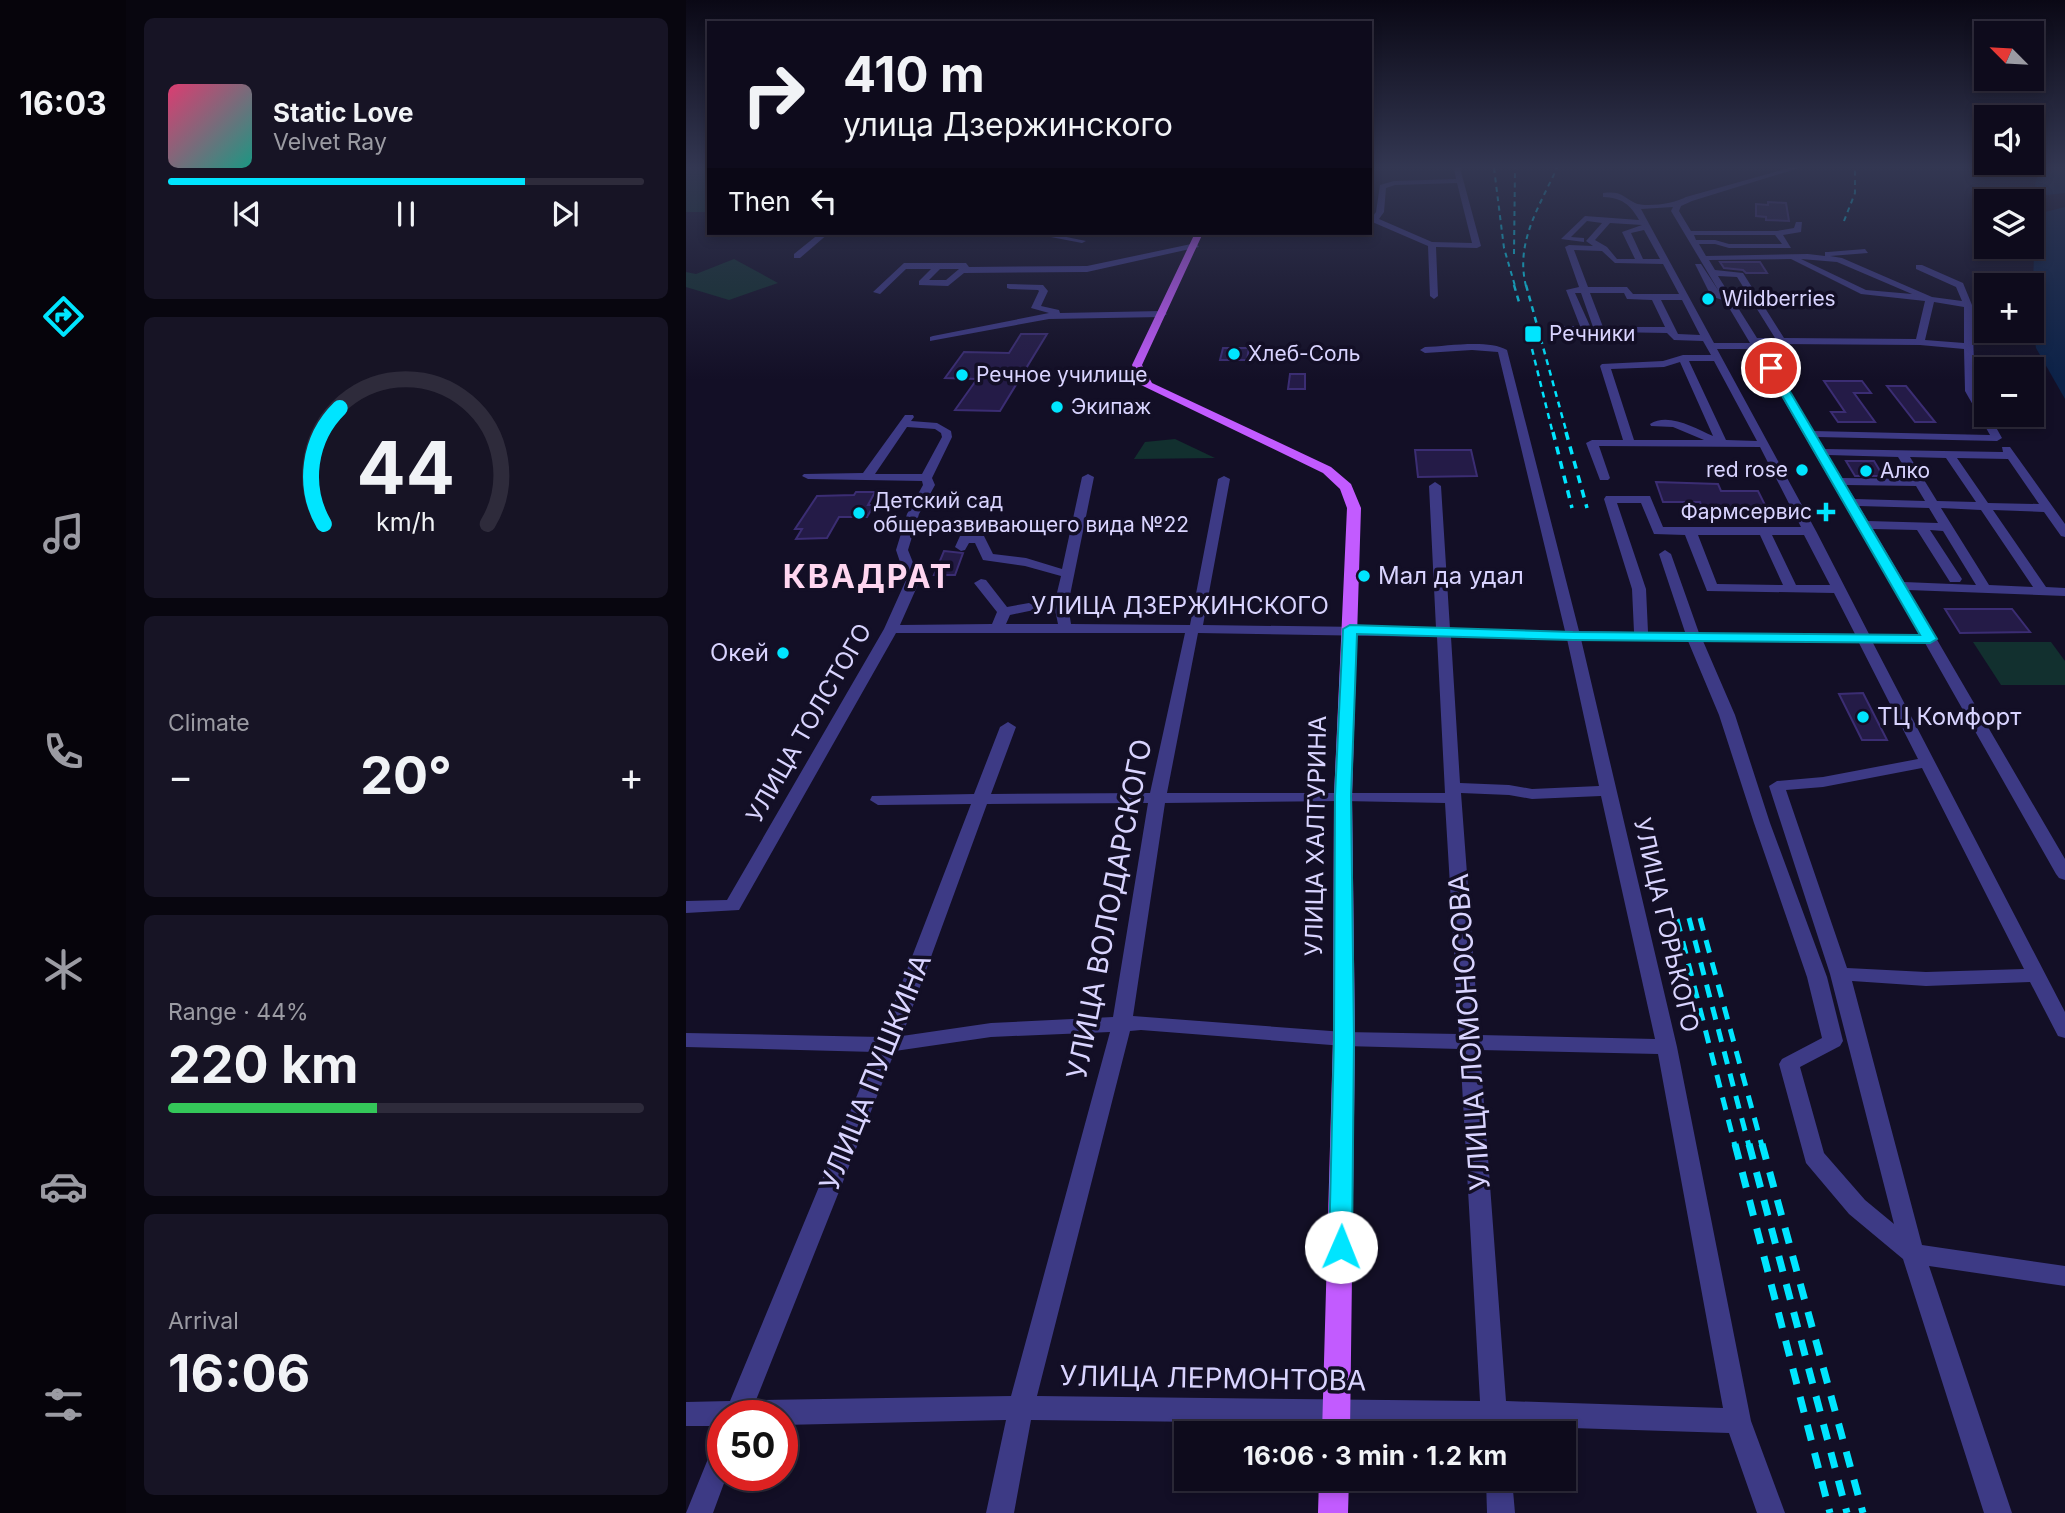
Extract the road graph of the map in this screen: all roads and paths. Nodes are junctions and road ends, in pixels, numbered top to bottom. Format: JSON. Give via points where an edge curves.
{"nodes":[{"id":1,"x":818,"y":239,"type":"edge"},
{"id":2,"x":1198,"y":239,"type":"edge"},
{"id":3,"x":1418,"y":239,"type":"edge"},
{"id":4,"x":1475,"y":239,"type":"edge"},
{"id":5,"x":1565,"y":239,"type":"edge"},
{"id":6,"x":1592,"y":239,"type":"edge"},
{"id":7,"x":1629,"y":239,"type":"edge"},
{"id":8,"x":1653,"y":239,"type":"edge"},
{"id":9,"x":1692,"y":239,"type":"edge"},
{"id":10,"x":1782,"y":239,"type":"edge"},
{"id":11,"x":1590,"y":241,"type":"junction"},
{"id":12,"x":1694,"y":242,"type":"junction"},
{"id":13,"x":1431,"y":244,"type":"junction"},
{"id":14,"x":1196,"y":245,"type":"junction"},
{"id":15,"x":1604,"y":249,"type":"junction"},
{"id":16,"x":1865,"y":251,"type":"dead end"},
{"id":17,"x":797,"y":256,"type":"dead end"},
{"id":18,"x":1808,"y":256,"type":"junction"},
{"id":19,"x":1792,"y":258,"type":"junction"},
{"id":20,"x":1615,"y":261,"type":"junction"},
{"id":21,"x":1640,"y":261,"type":"junction"},
{"id":22,"x":1666,"y":262,"type":"junction"},
{"id":23,"x":938,"y":266,"type":"junction"},
{"id":24,"x":1710,"y":266,"type":"junction"},
{"id":25,"x":1919,"y":267,"type":"dead end"},
{"id":26,"x":962,"y":270,"type":"junction"},
{"id":27,"x":1619,"y":271,"type":"dead end"},
{"id":28,"x":1010,"y":286,"type":"dead end"},
{"id":29,"x":1585,"y":290,"type":"junction"},
{"id":30,"x":877,"y":292,"type":"dead end"},
{"id":31,"x":1434,"y":296,"type":"dead end"},
{"id":32,"x":1655,"y":297,"type":"junction"},
{"id":33,"x":1684,"y":297,"type":"junction"},
{"id":34,"x":1930,"y":299,"type":"junction"},
{"id":35,"x":1968,"y":304,"type":"junction"},
{"id":36,"x":1162,"y":314,"type":"junction"},
{"id":37,"x":1070,"y":315,"type":"junction"},
{"id":38,"x":1556,"y":329,"type":"dead end"},
{"id":39,"x":1586,"y":329,"type":"junction"},
{"id":40,"x":1598,"y":329,"type":"junction"},
{"id":41,"x":1671,"y":330,"type":"junction"},
{"id":42,"x":933,"y":339,"type":"dead end"},
{"id":43,"x":1781,"y":341,"type":"junction"},
{"id":44,"x":1708,"y":342,"type":"junction"},
{"id":45,"x":1920,"y":342,"type":"junction"},
{"id":46,"x":1757,"y":344,"type":"junction"},
{"id":47,"x":1968,"y":346,"type":"junction"},
{"id":48,"x":1426,"y":350,"type":"dead end"},
{"id":49,"x":1683,"y":358,"type":"junction"},
{"id":50,"x":1717,"y":358,"type":"junction"},
{"id":51,"x":1655,"y":424,"type":"dead end"},
{"id":52,"x":1810,"y":434,"type":"junction"},
{"id":53,"x":1997,"y":438,"type":"junction"},
{"id":54,"x":1630,"y":443,"type":"junction"},
{"id":55,"x":1722,"y":444,"type":"junction"},
{"id":56,"x":1765,"y":444,"type":"junction"},
{"id":57,"x":1822,"y":452,"type":"junction"},
{"id":58,"x":1902,"y":454,"type":"junction"},
{"id":59,"x":1949,"y":454,"type":"junction"},
{"id":60,"x":2012,"y":456,"type":"junction"},
{"id":61,"x":808,"y":477,"type":"dead end"},
{"id":62,"x":1088,"y":477,"type":"dead end"},
{"id":63,"x":866,"y":478,"type":"junction"},
{"id":64,"x":926,"y":478,"type":"junction"},
{"id":65,"x":1604,"y":478,"type":"dead end"},
{"id":66,"x":1224,"y":479,"type":"dead end"},
{"id":67,"x":1839,"y":481,"type":"junction"},
{"id":68,"x":1921,"y":483,"type":"junction"},
{"id":69,"x":1435,"y":486,"type":"dead end"},
{"id":70,"x":1851,"y":502,"type":"junction"},
{"id":71,"x":1934,"y":504,"type":"junction"},
{"id":72,"x":1984,"y":506,"type":"junction"},
{"id":73,"x":2047,"y":508,"type":"junction"},
{"id":74,"x":1864,"y":525,"type":"junction"},
{"id":75,"x":1921,"y":526,"type":"junction"},
{"id":76,"x":1948,"y":527,"type":"junction"},
{"id":77,"x":1690,"y":531,"type":"junction"},
{"id":78,"x":1764,"y":531,"type":"junction"},
{"id":79,"x":1810,"y":531,"type":"junction"},
{"id":80,"x":2065,"y":533,"type":"edge"},
{"id":81,"x":961,"y":547,"type":"dead end"},
{"id":82,"x":1665,"y":554,"type":"dead end"},
{"id":83,"x":1067,"y":574,"type":"junction"},
{"id":84,"x":1955,"y":579,"type":"dead end"},
{"id":85,"x":981,"y":583,"type":"dead end"},
{"id":86,"x":1900,"y":586,"type":"junction"},
{"id":87,"x":1791,"y":588,"type":"junction"},
{"id":88,"x":1840,"y":589,"type":"junction"},
{"id":89,"x":1985,"y":589,"type":"junction"},
{"id":90,"x":2042,"y":591,"type":"junction"},
{"id":91,"x":2065,"y":592,"type":"edge"},
{"id":92,"x":1028,"y":607,"type":"dead end"},
{"id":93,"x":1004,"y":612,"type":"junction"},
{"id":94,"x":1065,"y":627,"type":"junction"},
{"id":95,"x":997,"y":628,"type":"junction"},
{"id":96,"x":1196,"y":628,"type":"junction"},
{"id":97,"x":891,"y":629,"type":"junction"},
{"id":98,"x":1350,"y":629,"type":"junction"},
{"id":99,"x":1444,"y":631,"type":"junction"},
{"id":100,"x":1641,"y":635,"type":"junction"},
{"id":101,"x":1693,"y":635,"type":"junction"},
{"id":102,"x":1573,"y":636,"type":"junction"},
{"id":103,"x":1866,"y":639,"type":"junction"},
{"id":104,"x":1930,"y":639,"type":"junction"},
{"id":105,"x":1009,"y":727,"type":"dead end"},
{"id":106,"x":1929,"y":762,"type":"junction"},
{"id":107,"x":1609,"y":791,"type":"junction"},
{"id":108,"x":1452,"y":793,"type":"junction"},
{"id":109,"x":1343,"y":796,"type":"junction"},
{"id":110,"x":983,"y":799,"type":"junction"},
{"id":111,"x":878,"y":800,"type":"dead end"},
{"id":112,"x":1157,"y":800,"type":"junction"},
{"id":113,"x":2065,"y":874,"type":"edge"},
{"id":114,"x":686,"y":907,"type":"edge"},
{"id":115,"x":1840,"y":974,"type":"junction"},
{"id":116,"x":2035,"y":975,"type":"junction"},
{"id":117,"x":1122,"y":1024,"type":"junction"},
{"id":118,"x":2065,"y":1031,"type":"edge"},
{"id":119,"x":1344,"y":1039,"type":"junction"},
{"id":120,"x":686,"y":1040,"type":"edge"},
{"id":121,"x":1469,"y":1042,"type":"junction"},
{"id":122,"x":888,"y":1045,"type":"junction"},
{"id":123,"x":1667,"y":1047,"type":"junction"},
{"id":124,"x":1913,"y":1253,"type":"junction"},
{"id":125,"x":2065,"y":1276,"type":"edge"},
{"id":126,"x":744,"y":1400,"type":"edge"},
{"id":127,"x":1021,"y":1408,"type":"junction"},
{"id":128,"x":798,"y":1413,"type":"edge"},
{"id":129,"x":686,"y":1414,"type":"edge"},
{"id":130,"x":707,"y":1414,"type":"edge"},
{"id":131,"x":1314,"y":1421,"type":"edge"},
{"id":132,"x":1336,"y":1421,"type":"edge"},
{"id":133,"x":1495,"y":1421,"type":"edge"},
{"id":134,"x":1738,"y":1421,"type":"junction"},
{"id":135,"x":1576,"y":1422,"type":"edge"},
{"id":136,"x":708,"y":1491,"type":"edge"},
{"id":137,"x":1334,"y":1491,"type":"edge"},
{"id":138,"x":1500,"y":1491,"type":"edge"},
{"id":139,"x":699,"y":1513,"type":"edge"},
{"id":140,"x":1000,"y":1513,"type":"edge"},
{"id":141,"x":1333,"y":1513,"type":"edge"},
{"id":142,"x":1501,"y":1513,"type":"edge"},
{"id":143,"x":1771,"y":1513,"type":"edge"},
{"id":144,"x":1998,"y":1513,"type":"edge"}],
"edges":[{"from":1,"to":17,"type":"street"},
{"from":2,"to":14,"type":"main road"},
{"from":3,"to":13,"type":"street"},
{"from":4,"to":13,"type":"street","via":[[1477,246]]},
{"from":5,"to":11,"type":"street"},
{"from":6,"to":11,"type":"street"},
{"from":7,"to":21,"type":"street"},
{"from":8,"to":22,"type":"street"},
{"from":9,"to":12,"type":"street"},
{"from":10,"to":12,"type":"street","via":[[1788,246]]},
{"from":11,"to":15,"type":"street"},
{"from":12,"to":24,"type":"street"},
{"from":13,"to":31,"type":"street"},
{"from":14,"to":26,"type":"street","via":[[1088,265]]},
{"from":14,"to":36,"type":"main road"},
{"from":15,"to":20,"type":"street"},
{"from":15,"to":29,"type":"street","via":[[1569,247]]},
{"from":16,"to":18,"type":"street"},
{"from":18,"to":19,"type":"street"},
{"from":18,"to":34,"type":"street","via":[[1839,260]]},
{"from":19,"to":24,"type":"street"},
{"from":19,"to":34,"type":"street","via":[[1864,292]]},
{"from":20,"to":21,"type":"street"},
{"from":20,"to":27,"type":"street"},
{"from":21,"to":22,"type":"street"},
{"from":22,"to":33,"type":"street"},
{"from":23,"to":26,"type":"street","via":[[966,266]]},
{"from":23,"to":26,"type":"street","via":[[922,283],[948,284]]},
{"from":23,"to":30,"type":"street","via":[[901,268]]},
{"from":24,"to":43,"type":"street","via":[[1740,275]]},
{"from":24,"to":46,"type":"street"},
{"from":25,"to":35,"type":"street","via":[[1960,285]]},
{"from":28,"to":37,"type":"street","via":[[1040,287],[1044,291],[1036,308]]},
{"from":29,"to":32,"type":"street","via":[[1625,285],[1630,297]]},
{"from":29,"to":39,"type":"street","via":[[1570,290]]},
{"from":29,"to":40,"type":"street"},
{"from":32,"to":33,"type":"street"},
{"from":32,"to":41,"type":"street"},
{"from":33,"to":44,"type":"street"},
{"from":34,"to":35,"type":"street"},
{"from":34,"to":45,"type":"street"},
{"from":35,"to":47,"type":"street"},
{"from":36,"to":37,"type":"street"},
{"from":36,"to":98,"type":"main road","name":"УЛИЦА ХАЛТУРИНА","via":[[1138,365],[1147,385],[1327,470],[1346,487],[1354,508]]},
{"from":37,"to":42,"type":"street","via":[[1009,322]]},
{"from":38,"to":39,"type":"street"},
{"from":39,"to":40,"type":"street"},
{"from":40,"to":41,"type":"street"},
{"from":41,"to":44,"type":"street","via":[[1674,337]]},
{"from":43,"to":45,"type":"street"},
{"from":43,"to":46,"type":"street"},
{"from":44,"to":46,"type":"street"},
{"from":44,"to":50,"type":"street"},
{"from":45,"to":47,"type":"street"},
{"from":46,"to":52,"type":"street"},
{"from":47,"to":53,"type":"street","via":[[1970,391]]},
{"from":48,"to":102,"type":"street","name":"УЛИЦА ГОРЬКОГО","via":[[1502,350]]},
{"from":49,"to":50,"type":"street"},
{"from":49,"to":54,"type":"street","via":[[1664,364],[1605,366]]},
{"from":49,"to":55,"type":"street"},
{"from":50,"to":56,"type":"street"},
{"from":51,"to":55,"type":"street","via":[[1675,424]]},
{"from":52,"to":53,"type":"street"},
{"from":52,"to":57,"type":"street"},
{"from":53,"to":60,"type":"street"},
{"from":54,"to":55,"type":"street"},
{"from":54,"to":65,"type":"street","via":[[1592,443]]},
{"from":55,"to":56,"type":"street"},
{"from":56,"to":79,"type":"street"},
{"from":57,"to":58,"type":"street"},
{"from":57,"to":67,"type":"street"},
{"from":58,"to":59,"type":"street"},
{"from":58,"to":68,"type":"street"},
{"from":59,"to":60,"type":"street"},
{"from":59,"to":72,"type":"street"},
{"from":60,"to":73,"type":"street"},
{"from":61,"to":63,"type":"street"},
{"from":62,"to":83,"type":"street"},
{"from":63,"to":64,"type":"street"},
{"from":63,"to":64,"type":"street","name":"УЛИЦА ТОЛСТОГО","via":[[908,419],[946,431]]},
{"from":64,"to":97,"type":"street","name":"УЛИЦА ТОЛСТОГО","via":[[929,485],[913,514],[902,550],[914,580]]},
{"from":66,"to":96,"type":"street","name":"УЛИЦА ВОЛОДАРСКОГО"},
{"from":67,"to":68,"type":"street"},
{"from":67,"to":70,"type":"street"},
{"from":68,"to":71,"type":"street"},
{"from":69,"to":99,"type":"street","name":"УЛИЦА ЛОМОНОСОВА"},
{"from":70,"to":71,"type":"street"},
{"from":70,"to":74,"type":"street"},
{"from":71,"to":72,"type":"street"},
{"from":71,"to":76,"type":"street"},
{"from":72,"to":73,"type":"street"},
{"from":72,"to":90,"type":"street"},
{"from":73,"to":80,"type":"street"},
{"from":74,"to":75,"type":"street"},
{"from":74,"to":86,"type":"street"},
{"from":75,"to":76,"type":"street"},
{"from":75,"to":84,"type":"street"},
{"from":76,"to":89,"type":"street"},
{"from":77,"to":78,"type":"street"},
{"from":77,"to":87,"type":"street","via":[[1712,588]]},
{"from":77,"to":100,"type":"street","via":[[1658,531],[1646,499],[1610,499],[1639,589]]},
{"from":78,"to":79,"type":"street"},
{"from":78,"to":87,"type":"street"},
{"from":79,"to":88,"type":"street"},
{"from":81,"to":83,"type":"street","via":[[964,539],[980,539],[988,557]]},
{"from":82,"to":101,"type":"street"},
{"from":83,"to":94,"type":"street","via":[[1061,604]]},
{"from":85,"to":93,"type":"street"},
{"from":86,"to":89,"type":"street"},
{"from":86,"to":104,"type":"street"},
{"from":87,"to":88,"type":"street"},
{"from":88,"to":103,"type":"street"},
{"from":89,"to":90,"type":"street"},
{"from":90,"to":91,"type":"street"},
{"from":92,"to":93,"type":"street"},
{"from":93,"to":95,"type":"street"},
{"from":94,"to":95,"type":"street","name":"УЛИЦА ДЗЕРЖИНСКОГО"},
{"from":94,"to":96,"type":"street","name":"УЛИЦА ДЗЕРЖИНСКОГО"},
{"from":95,"to":97,"type":"street","name":"УЛИЦА ДЗЕРЖИНСКОГО"},
{"from":96,"to":98,"type":"street","name":"УЛИЦА ДЗЕРЖИНСКОГО"},
{"from":96,"to":112,"type":"street","name":"УЛИЦА ВОЛОДАРСКОГО"},
{"from":97,"to":114,"type":"street","name":"УЛИЦА ТОЛСТОГО","via":[[733,906]]},
{"from":98,"to":99,"type":"street","name":"УЛИЦА ДЗЕРЖИНСКОГО"},
{"from":98,"to":109,"type":"main road","name":"УЛИЦА ХАЛТУРИНА"},
{"from":99,"to":102,"type":"street","name":"УЛИЦА ДЗЕРЖИНСКОГО"},
{"from":99,"to":108,"type":"street","name":"УЛИЦА ЛОМОНОСОВА"},
{"from":100,"to":101,"type":"street","name":"УЛИЦА ДЗЕРЖИНСКОГО"},
{"from":100,"to":102,"type":"street","name":"УЛИЦА ДЗЕРЖИНСКОГО"},
{"from":101,"to":103,"type":"street","name":"УЛИЦА ДЗЕРЖИНСКОГО"},
{"from":101,"to":124,"type":"street","via":[[1727,715],[1817,976],[1833,1041],[1789,1064],[1814,1157],[1857,1207]]},
{"from":102,"to":107,"type":"street","name":"УЛИЦА ГОРЬКОГО"},
{"from":103,"to":104,"type":"street","name":"УЛИЦА ДЗЕРЖИНСКОГО"},
{"from":103,"to":106,"type":"street"},
{"from":104,"to":113,"type":"street"},
{"from":105,"to":110,"type":"street","name":"УЛИЦА ПУШКИНА"},
{"from":106,"to":115,"type":"street","via":[[1777,786]]},
{"from":106,"to":116,"type":"street"},
{"from":107,"to":108,"type":"street"},
{"from":107,"to":123,"type":"street","name":"УЛИЦА ГОРЬКОГО"},
{"from":108,"to":109,"type":"street"},
{"from":108,"to":121,"type":"street","name":"УЛИЦА ЛОМОНОСОВА"},
{"from":109,"to":112,"type":"street"},
{"from":109,"to":119,"type":"main road","name":"УЛИЦА ХАЛТУРИНА"},
{"from":110,"to":111,"type":"street"},
{"from":110,"to":112,"type":"street"},
{"from":110,"to":122,"type":"street","name":"УЛИЦА ПУШКИНА"},
{"from":112,"to":117,"type":"street","name":"УЛИЦА ВОЛОДАРСКОГО"},
{"from":115,"to":116,"type":"street","via":[[1926,979]]},
{"from":115,"to":124,"type":"street"},
{"from":116,"to":118,"type":"street"},
{"from":117,"to":119,"type":"street"},
{"from":117,"to":122,"type":"street","via":[[991,1030]]},
{"from":117,"to":127,"type":"street","name":"УЛИЦА ВОЛОДАРСКОГО"},
{"from":119,"to":121,"type":"street"},
{"from":119,"to":132,"type":"main road","name":"УЛИЦА ХАЛТУРИНА"},
{"from":120,"to":122,"type":"street"},
{"from":121,"to":123,"type":"street"},
{"from":121,"to":133,"type":"street","name":"УЛИЦА ЛОМОНОСОВА"},
{"from":122,"to":126,"type":"street","name":"УЛИЦА ПУШКИНА"},
{"from":123,"to":134,"type":"street","name":"УЛИЦА ГОРЬКОГО"},
{"from":124,"to":125,"type":"street"},
{"from":124,"to":144,"type":"street"},
{"from":127,"to":128,"type":"street","name":"УЛИЦА ЛЕРМОНТОВА"},
{"from":127,"to":131,"type":"street","name":"УЛИЦА ЛЕРМОНТОВА"},
{"from":127,"to":140,"type":"street","name":"УЛИЦА ВОЛОДАРСКОГО"},
{"from":129,"to":130,"type":"street","name":"УЛИЦА ЛЕРМОНТОВА"},
{"from":134,"to":135,"type":"street","name":"УЛИЦА ЛЕРМОНТОВА"},
{"from":134,"to":143,"type":"street","name":"УЛИЦА ГОРЬКОГО"},
{"from":136,"to":139,"type":"street"},
{"from":137,"to":141,"type":"main road"},
{"from":138,"to":142,"type":"street"}]}
